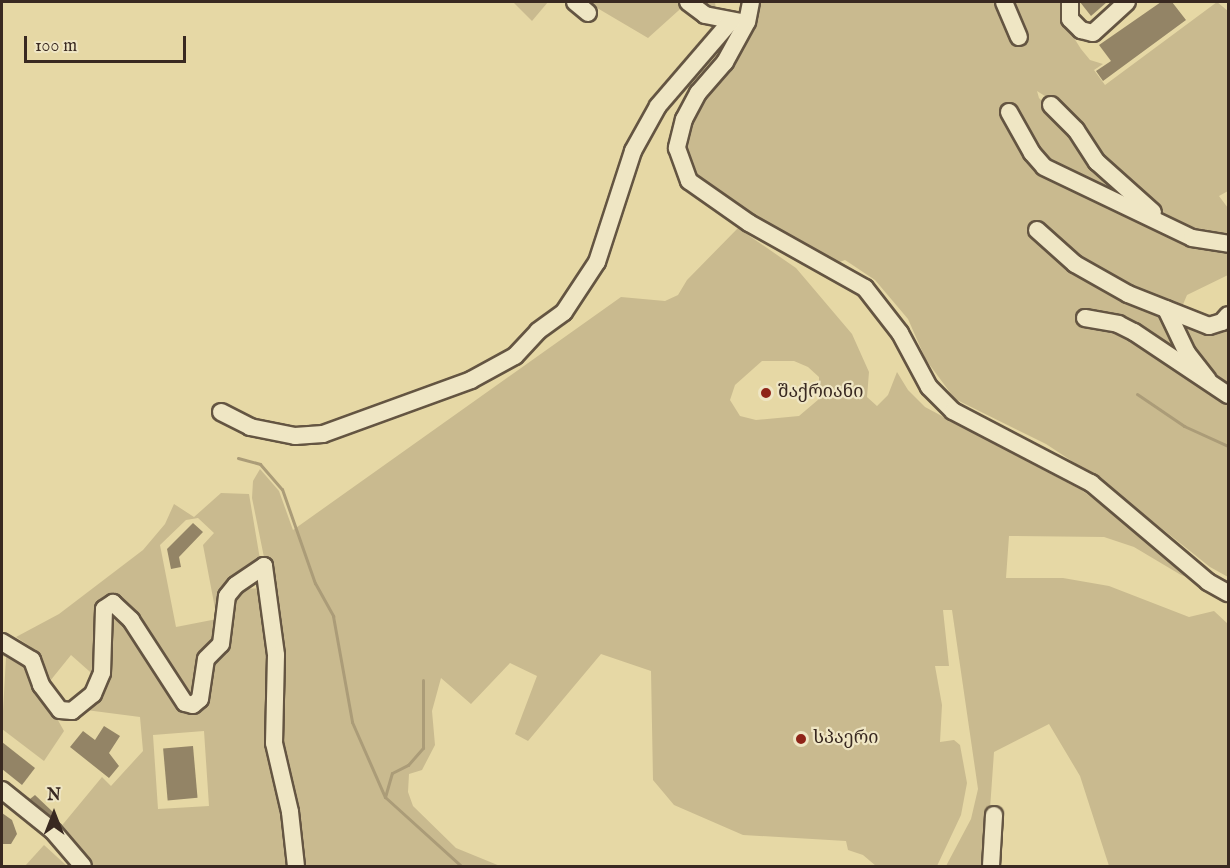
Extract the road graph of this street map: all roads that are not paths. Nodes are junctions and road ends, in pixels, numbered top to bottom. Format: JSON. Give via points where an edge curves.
{"nodes":[{"id":1,"x":574,"y":2,"type":"edge"},
{"id":2,"x":688,"y":2,"type":"edge"},
{"id":3,"x":751,"y":2,"type":"edge"},
{"id":4,"x":1004,"y":2,"type":"edge"},
{"id":5,"x":1070,"y":2,"type":"edge"},
{"id":6,"x":1127,"y":2,"type":"edge"},
{"id":7,"x":588,"y":13,"type":"dead end"},
{"id":8,"x":739,"y":22,"type":"junction"},
{"id":9,"x":1019,"y":37,"type":"dead end"},
{"id":10,"x":1051,"y":105,"type":"dead end"},
{"id":11,"x":1010,"y":112,"type":"dead end"},
{"id":12,"x":1037,"y":230,"type":"dead end"},
{"id":13,"x":1178,"y":232,"type":"junction"},
{"id":14,"x":1228,"y":244,"type":"edge"},
{"id":15,"x":1166,"y":309,"type":"junction"},
{"id":16,"x":1228,"y":315,"type":"edge"},
{"id":17,"x":1085,"y":318,"type":"dead end"},
{"id":18,"x":1209,"y":384,"type":"junction"},
{"id":19,"x":1228,"y":395,"type":"edge"},
{"id":20,"x":221,"y":412,"type":"dead end"},
{"id":21,"x":1228,"y":593,"type":"edge"},
{"id":22,"x":2,"y":642,"type":"edge"},
{"id":23,"x":2,"y":790,"type":"edge"},
{"id":24,"x":994,"y":815,"type":"dead end"},
{"id":25,"x":83,"y":867,"type":"edge"},
{"id":26,"x":296,"y":867,"type":"edge"},
{"id":27,"x":991,"y":867,"type":"edge"}],
"edges":[{"from":1,"to":7,"type":"street"},
{"from":2,"to":8,"type":"street","via":[[705,15]]},
{"from":3,"to":8,"type":"street"},
{"from":4,"to":9,"type":"street"},
{"from":5,"to":6,"type":"street","via":[[1070,19],[1081,30],[1092,33]]},
{"from":8,"to":20,"type":"street","via":[[658,106],[633,151],[590,272],[564,312],[538,331],[515,356],[471,380],[323,434],[295,436],[250,427]]},
{"from":8,"to":21,"type":"street","via":[[725,62],[699,93],[684,119],[677,148],[689,181],[748,223],[865,288],[900,333],[929,387],[953,411],[1091,483],[1208,582]]},
{"from":10,"to":13,"type":"street","via":[[1076,130],[1097,162]]},
{"from":11,"to":13,"type":"street","via":[[1044,167]]},
{"from":12,"to":15,"type":"street","via":[[1075,264],[1128,294]]},
{"from":13,"to":14,"type":"street"},
{"from":15,"to":16,"type":"street","via":[[1209,326],[1222,322]]},
{"from":15,"to":18,"type":"street","via":[[1187,353]]},
{"from":17,"to":18,"type":"street","via":[[1118,324],[1134,332]]},
{"from":18,"to":19,"type":"street"},
{"from":22,"to":26,"type":"street","via":[[32,660],[41,685],[60,710],[72,711],[93,694],[102,673],[104,609],[113,603],[136,628],[185,703],[194,705],[200,699],[206,659],[221,644],[227,596],[264,566],[276,655],[274,743],[290,812]]},
{"from":23,"to":25,"type":"street","via":[[53,831]]},
{"from":24,"to":27,"type":"street"}]}
